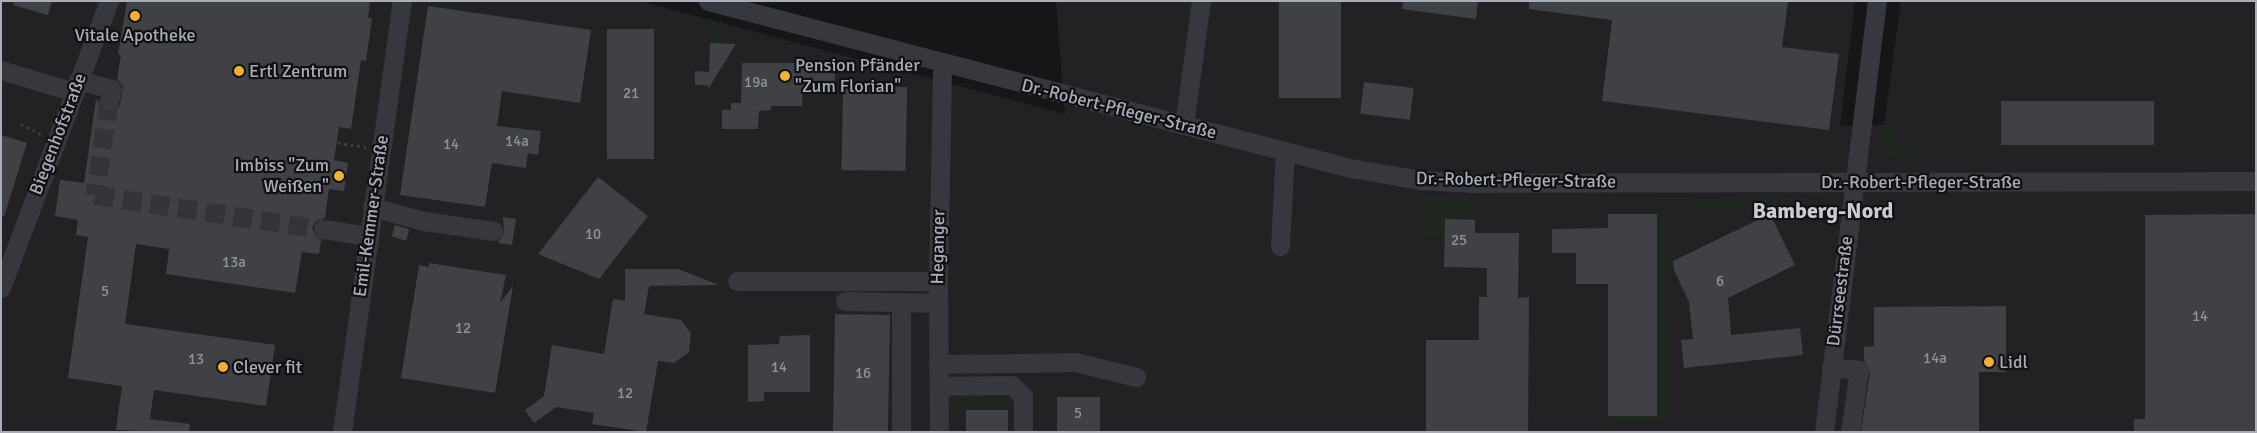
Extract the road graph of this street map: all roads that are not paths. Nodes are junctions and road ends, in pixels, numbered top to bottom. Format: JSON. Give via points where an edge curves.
{"nodes":[{"id":1,"x":109,"y":1,"type":"edge"},
{"id":2,"x":402,"y":1,"type":"edge"},
{"id":3,"x":708,"y":1,"type":"edge"},
{"id":4,"x":1201,"y":1,"type":"edge"},
{"id":5,"x":1877,"y":1,"type":"edge"},
{"id":6,"x":942,"y":63,"type":"junction"},
{"id":7,"x":1,"y":70,"type":"edge"},
{"id":8,"x":76,"y":86,"type":"junction"},
{"id":9,"x":111,"y":95,"type":"road end"},
{"id":10,"x":1184,"y":125,"type":"junction"},
{"id":11,"x":1285,"y":152,"type":"junction"},
{"id":12,"x":2256,"y":181,"type":"edge"},
{"id":13,"x":1853,"y":182,"type":"junction"},
{"id":14,"x":372,"y":207,"type":"junction"},
{"id":15,"x":323,"y":229,"type":"tunnel mouth"},
{"id":16,"x":493,"y":231,"type":"dead end"},
{"id":17,"x":368,"y":236,"type":"junction"},
{"id":18,"x":1280,"y":246,"type":"dead end"},
{"id":19,"x":5,"y":265,"type":"edge"},
{"id":20,"x":737,"y":281,"type":"dead end"},
{"id":21,"x":938,"y":281,"type":"junction"},
{"id":22,"x":1,"y":288,"type":"edge"},
{"id":23,"x":845,"y":301,"type":"dead end"},
{"id":24,"x":901,"y":302,"type":"junction"},
{"id":25,"x":938,"y":303,"type":"junction"},
{"id":26,"x":938,"y":364,"type":"junction"},
{"id":27,"x":1831,"y":367,"type":"junction"},
{"id":28,"x":1136,"y":376,"type":"dead end"},
{"id":29,"x":939,"y":386,"type":"junction"},
{"id":30,"x":342,"y":432,"type":"edge"},
{"id":31,"x":901,"y":432,"type":"edge"},
{"id":32,"x":939,"y":432,"type":"edge"},
{"id":33,"x":1023,"y":432,"type":"edge"},
{"id":34,"x":1824,"y":432,"type":"edge"},
{"id":35,"x":1850,"y":432,"type":"edge"}],
"edges":[{"from":1,"to":8,"type":"street","name":"Biegenhofstraße"},
{"from":2,"to":14,"type":"street","name":"Emil-Kemmer-Straße"},
{"from":3,"to":6,"type":"street","name":"Dr.-Robert-Pfleger-Straße"},
{"from":4,"to":10,"type":"street"},
{"from":5,"to":13,"type":"street","name":"Dürrseestraße"},
{"from":6,"to":10,"type":"street","name":"Dr.-Robert-Pfleger-Straße"},
{"from":6,"to":21,"type":"street","name":"Heganger"},
{"from":7,"to":8,"type":"street"},
{"from":8,"to":9,"type":"street"},
{"from":8,"to":19,"type":"street","name":"Biegenhofstraße"},
{"from":10,"to":11,"type":"street","name":"Dr.-Robert-Pfleger-Straße"},
{"from":11,"to":13,"type":"street","name":"Dr.-Robert-Pfleger-Straße","via":[[1350,168],[1444,182]]},
{"from":11,"to":18,"type":"street"},
{"from":12,"to":13,"type":"street","name":"Dr.-Robert-Pfleger-Straße"},
{"from":13,"to":27,"type":"street","name":"Dürrseestraße"},
{"from":14,"to":16,"type":"street","via":[[424,221]]},
{"from":14,"to":17,"type":"street","name":"Emil-Kemmer-Straße"},
{"from":15,"to":17,"type":"street"},
{"from":17,"to":30,"type":"street","name":"Emil-Kemmer-Straße"},
{"from":19,"to":22,"type":"street","name":"Biegenhofstraße"},
{"from":20,"to":21,"type":"street"},
{"from":21,"to":25,"type":"street","name":"Heganger"},
{"from":23,"to":24,"type":"street"},
{"from":24,"to":25,"type":"street"},
{"from":24,"to":31,"type":"street"},
{"from":25,"to":26,"type":"street","name":"Heganger"},
{"from":26,"to":28,"type":"street","via":[[1075,362]]},
{"from":26,"to":29,"type":"street","name":"Heganger"},
{"from":27,"to":34,"type":"street","name":"Dürrseestraße"},
{"from":27,"to":35,"type":"street","via":[[1859,370]]},
{"from":29,"to":32,"type":"street","name":"Heganger"},
{"from":29,"to":33,"type":"street","via":[[1012,385],[1024,396]]}]}
